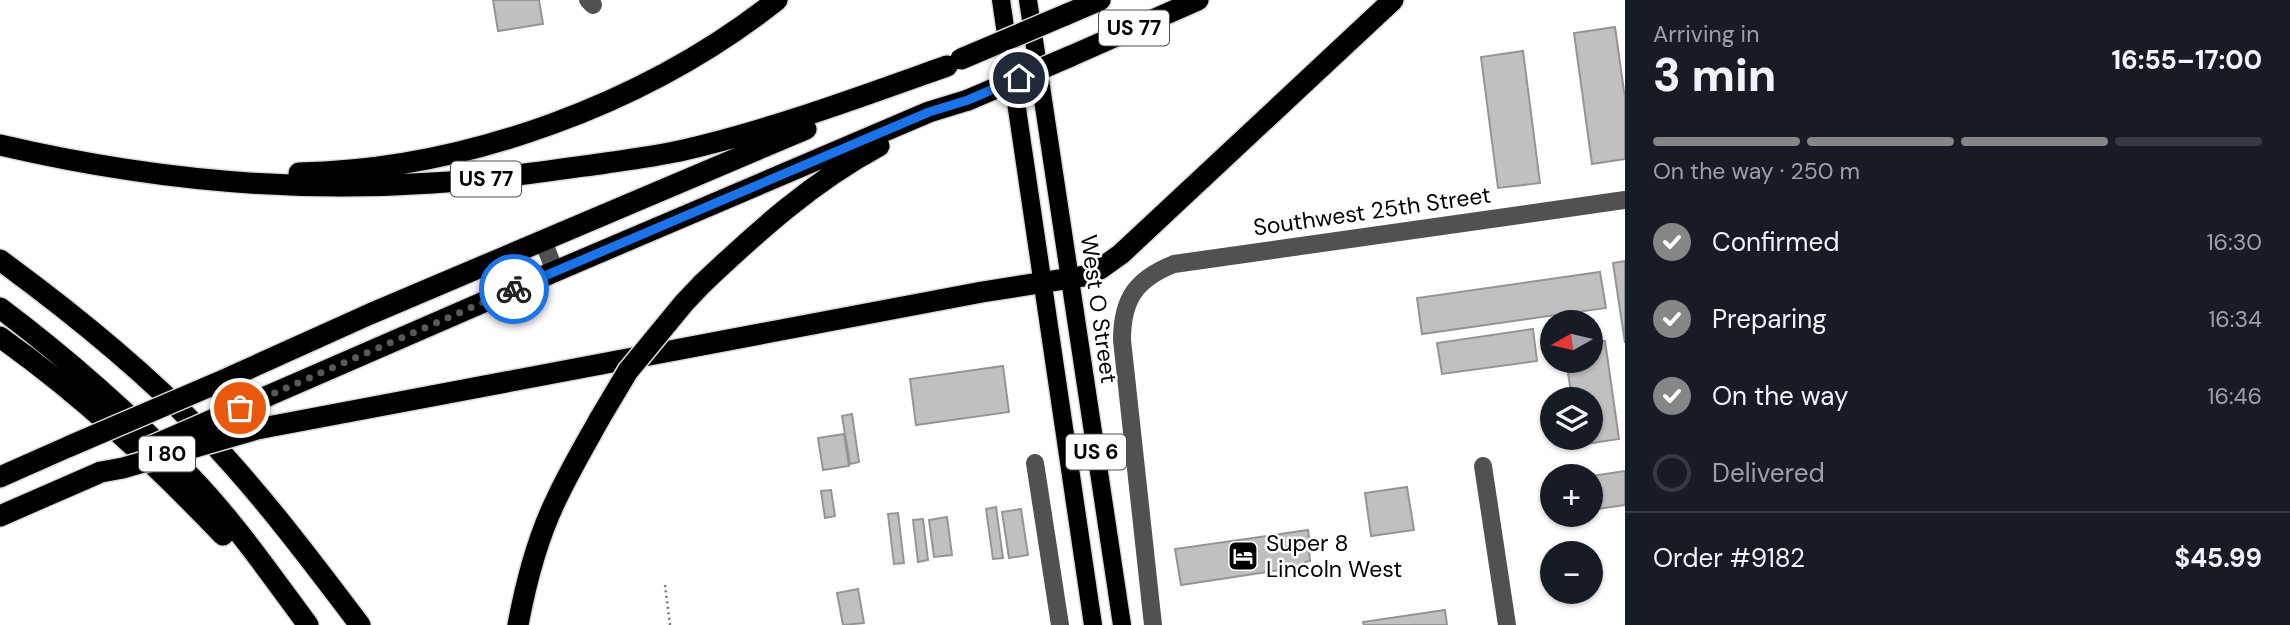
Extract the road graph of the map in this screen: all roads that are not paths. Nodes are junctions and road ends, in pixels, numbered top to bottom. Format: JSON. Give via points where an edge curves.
{"nodes":[{"id":1,"x":777,"y":0,"type":"edge"},
{"id":2,"x":1000,"y":0,"type":"edge"},
{"id":3,"x":1028,"y":0,"type":"edge"},
{"id":4,"x":1100,"y":0,"type":"edge"},
{"id":5,"x":1198,"y":0,"type":"edge"},
{"id":6,"x":1393,"y":0,"type":"edge"},
{"id":7,"x":954,"y":63,"type":"junction"},
{"id":8,"x":968,"y":100,"type":"junction"},
{"id":9,"x":7,"y":147,"type":"edge"},
{"id":10,"x":1625,"y":200,"type":"edge"},
{"id":11,"x":543,"y":241,"type":"junction"},
{"id":12,"x":0,"y":260,"type":"edge"},
{"id":13,"x":555,"y":271,"type":"junction"},
{"id":14,"x":1070,"y":279,"type":"junction"},
{"id":15,"x":1043,"y":284,"type":"junction"},
{"id":16,"x":0,"y":308,"type":"edge"},
{"id":17,"x":0,"y":337,"type":"edge"},
{"id":18,"x":1035,"y":463,"type":"dead end"},
{"id":19,"x":1483,"y":466,"type":"dead end"},
{"id":20,"x":101,"y":472,"type":"junction"},
{"id":21,"x":0,"y":477,"type":"edge"},
{"id":22,"x":0,"y":516,"type":"edge"},
{"id":23,"x":307,"y":625,"type":"edge"},
{"id":24,"x":360,"y":625,"type":"edge"},
{"id":25,"x":519,"y":625,"type":"edge"},
{"id":26,"x":1059,"y":625,"type":"edge"},
{"id":27,"x":1093,"y":625,"type":"edge"},
{"id":28,"x":1122,"y":625,"type":"edge"},
{"id":29,"x":1153,"y":625,"type":"edge"},
{"id":30,"x":1507,"y":625,"type":"edge"}],
"edges":[{"from":1,"to":9,"type":"highway","via":[[720,40],[616,97],[518,135],[415,160],[357,169],[251,173],[198,171]]},
{"from":2,"to":15,"type":"main road","number":"US 6"},
{"from":3,"to":14,"type":"main road","name":"West O Street","number":"US 6"},
{"from":4,"to":7,"type":"highway","number":"US 77","bridge":true},
{"from":5,"to":8,"type":"highway","number":"US 77","bridge":true},
{"from":6,"to":14,"type":"highway","via":[[1121,254],[1091,273]]},
{"from":7,"to":9,"type":"highway","number":"US 77","via":[[804,117],[713,143],[654,156],[430,184],[276,184],[153,174]]},
{"from":7,"to":11,"type":"highway"},
{"from":8,"to":13,"type":"highway","number":"US 77","via":[[929,112]]},
{"from":8,"to":25,"type":"highway","bridge":true,"via":[[868,151],[817,184],[752,237],[684,303],[628,371],[565,482],[532,565]]},
{"from":10,"to":29,"type":"street","name":"Southwest 25th Street","via":[[1174,264],[1145,279],[1126,305],[1122,340]]},
{"from":11,"to":13,"type":"street"},
{"from":11,"to":21,"type":"highway","bridge":true},
{"from":12,"to":24,"type":"highway","number":"I 80","via":[[87,327],[195,425]]},
{"from":13,"to":20,"type":"highway","number":"US 77","bridge":true},
{"from":14,"to":15,"type":"highway"},
{"from":14,"to":28,"type":"main road","name":"West O Street","number":"US 6"},
{"from":15,"to":20,"type":"highway","bridge":true,"via":[[257,429]]},
{"from":15,"to":27,"type":"main road","number":"US 6"},
{"from":16,"to":23,"type":"highway","number":"I 80","via":[[87,379],[193,479]]},
{"from":17,"to":23,"type":"highway","via":[[98,413],[165,475]]},
{"from":18,"to":26,"type":"street"},
{"from":19,"to":30,"type":"street"},
{"from":20,"to":22,"type":"highway","number":"US 77"}]}
